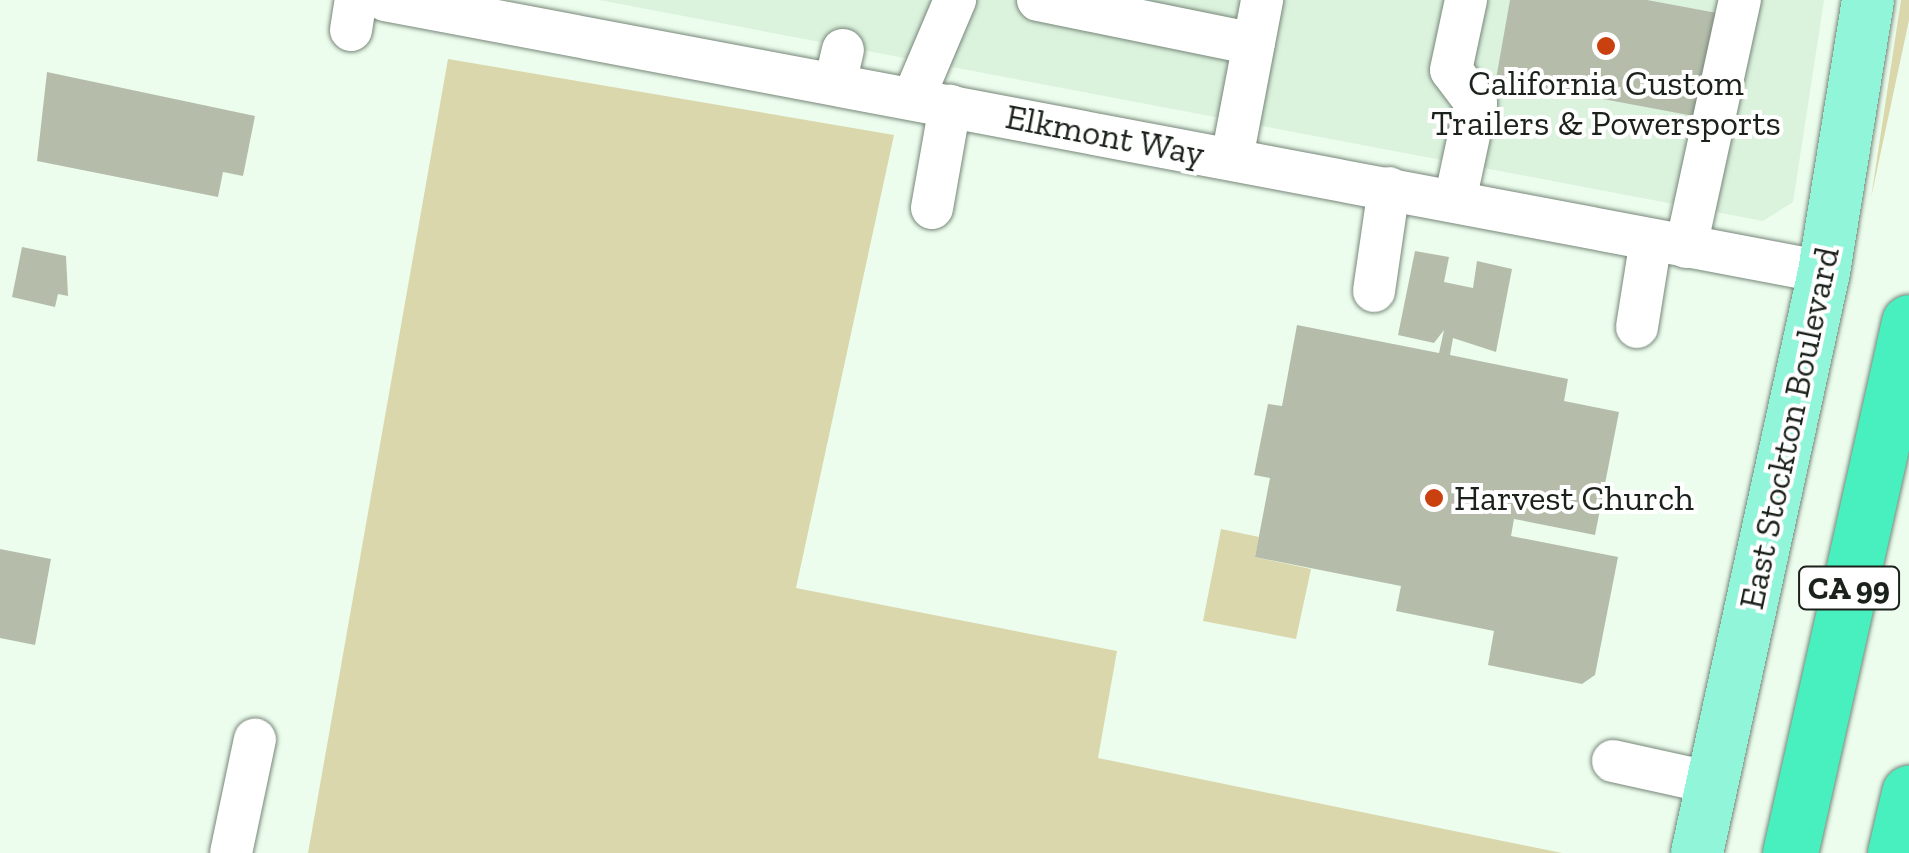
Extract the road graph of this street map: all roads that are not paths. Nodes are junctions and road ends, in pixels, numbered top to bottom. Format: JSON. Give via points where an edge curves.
{"nodes":[{"id":1,"x":385,"y":0,"type":"edge"},
{"id":2,"x":956,"y":0,"type":"edge"},
{"id":3,"x":1038,"y":0,"type":"edge"},
{"id":4,"x":1262,"y":0,"type":"edge"},
{"id":5,"x":1466,"y":0,"type":"edge"},
{"id":6,"x":1740,"y":0,"type":"edge"},
{"id":7,"x":1868,"y":0,"type":"edge"},
{"id":8,"x":428,"y":4,"type":"edge"},
{"id":9,"x":1254,"y":44,"type":"junction"},
{"id":10,"x":932,"y":102,"type":"junction"},
{"id":11,"x":1232,"y":158,"type":"junction"},
{"id":12,"x":1389,"y":188,"type":"junction"},
{"id":13,"x":1455,"y":200,"type":"junction"},
{"id":14,"x":932,"y":208,"type":"dead end"},
{"id":15,"x":1669,"y":244,"type":"junction"},
{"id":16,"x":1824,"y":272,"type":"junction"},
{"id":17,"x":1374,"y":291,"type":"dead end"},
{"id":18,"x":1909,"y":322,"type":"edge"},
{"id":19,"x":1638,"y":327,"type":"dead end"},
{"id":20,"x":255,"y":739,"type":"dead end"},
{"id":21,"x":1613,"y":761,"type":"dead end"},
{"id":22,"x":1713,"y":783,"type":"junction"},
{"id":23,"x":1909,"y":793,"type":"edge"},
{"id":24,"x":232,"y":853,"type":"edge"},
{"id":25,"x":1697,"y":853,"type":"edge"},
{"id":26,"x":1790,"y":853,"type":"edge"},
{"id":27,"x":1895,"y":853,"type":"edge"}],
"edges":[{"from":1,"to":8,"type":"street","name":"Elkmont Way"},
{"from":2,"to":10,"type":"street"},
{"from":3,"to":9,"type":"street"},
{"from":4,"to":9,"type":"street"},
{"from":5,"to":13,"type":"street","via":[[1451,70],[1476,103]]},
{"from":6,"to":15,"type":"street"},
{"from":7,"to":16,"type":"main road","name":"East Stockton Boulevard"},
{"from":8,"to":10,"type":"street","name":"Elkmont Way","via":[[839,67]]},
{"from":9,"to":11,"type":"street"},
{"from":10,"to":11,"type":"street","name":"Elkmont Way"},
{"from":10,"to":14,"type":"street"},
{"from":11,"to":12,"type":"street","name":"Elkmont Way"},
{"from":12,"to":13,"type":"street","name":"Elkmont Way"},
{"from":12,"to":17,"type":"street"},
{"from":13,"to":15,"type":"street","name":"Elkmont Way"},
{"from":15,"to":16,"type":"street","name":"Elkmont Way"},
{"from":15,"to":19,"type":"street"},
{"from":16,"to":22,"type":"main road","name":"East Stockton Boulevard"},
{"from":18,"to":26,"type":"highway","number":"CA 99"},
{"from":20,"to":24,"type":"street"},
{"from":21,"to":22,"type":"street"},
{"from":22,"to":25,"type":"main road","name":"East Stockton Boulevard"},
{"from":23,"to":27,"type":"highway"}]}
